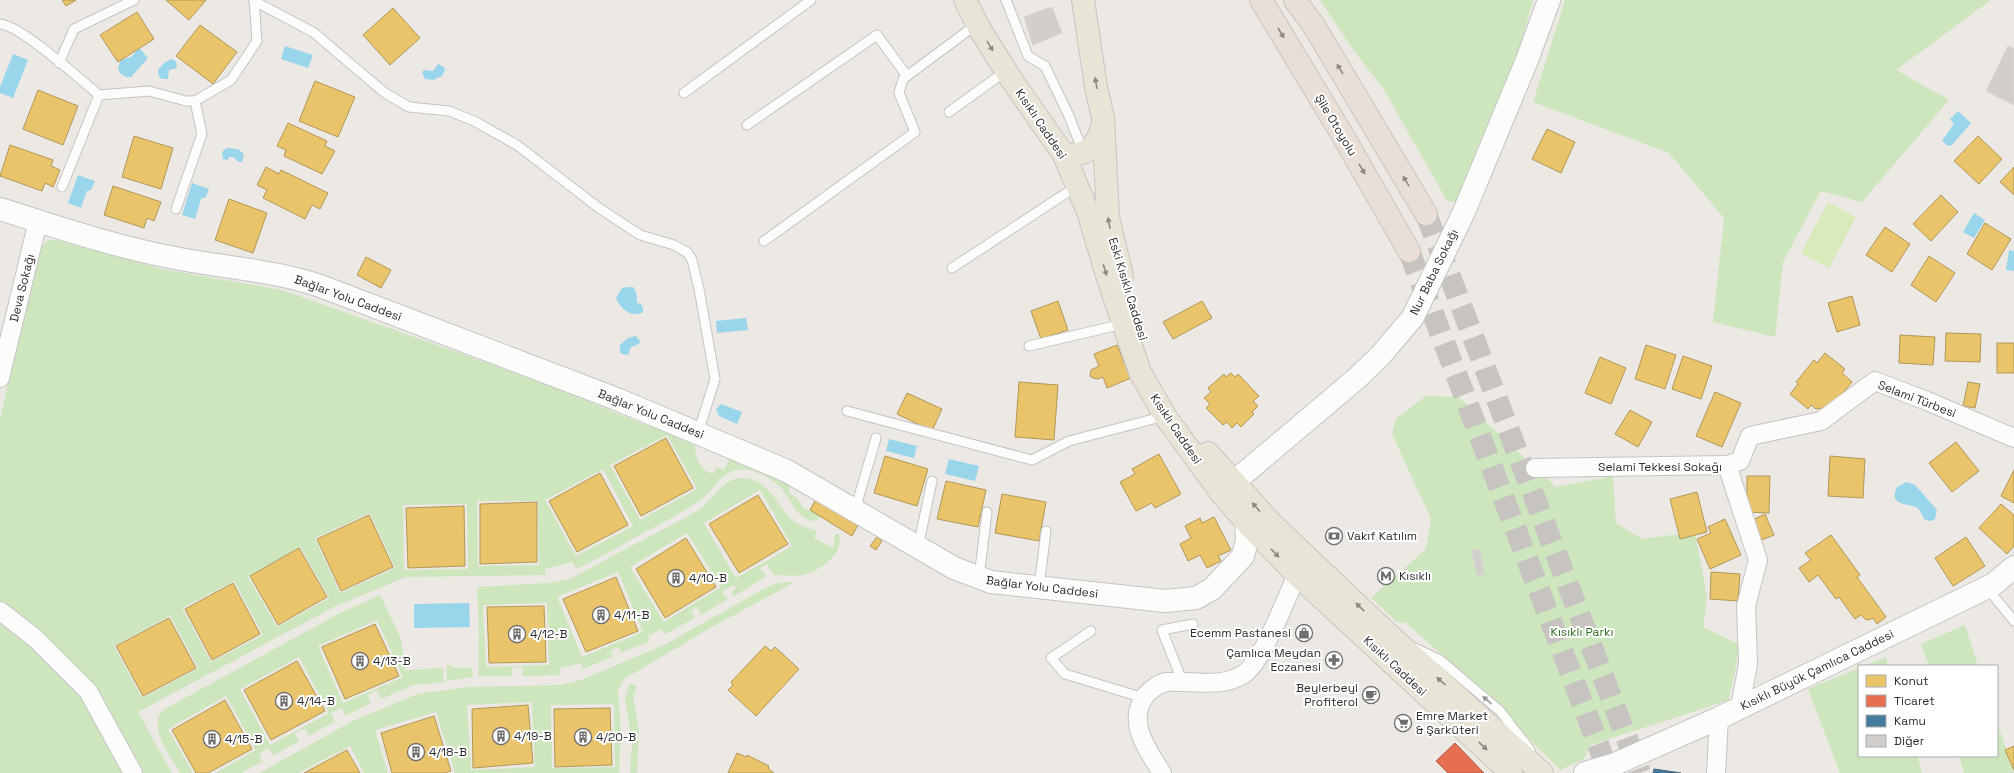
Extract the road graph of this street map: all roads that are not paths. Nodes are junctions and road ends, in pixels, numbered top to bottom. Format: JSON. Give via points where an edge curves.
{"nodes":[{"id":1,"x":134,"y":0,"type":"edge"},
{"id":2,"x":254,"y":0,"type":"edge"},
{"id":3,"x":811,"y":0,"type":"edge"},
{"id":4,"x":965,"y":0,"type":"edge"},
{"id":5,"x":1006,"y":0,"type":"edge"},
{"id":6,"x":1261,"y":0,"type":"edge"},
{"id":7,"x":1297,"y":0,"type":"edge"},
{"id":8,"x":1549,"y":0,"type":"edge"},
{"id":9,"x":1081,"y":5,"type":"edge"},
{"id":10,"x":0,"y":24,"type":"edge"},
{"id":11,"x":977,"y":24,"type":"junction"},
{"id":12,"x":59,"y":63,"type":"junction"},
{"id":13,"x":1006,"y":72,"type":"junction"},
{"id":14,"x":907,"y":76,"type":"junction"},
{"id":15,"x":684,"y":93,"type":"dead end"},
{"id":16,"x":99,"y":95,"type":"junction"},
{"id":17,"x":195,"y":101,"type":"junction"},
{"id":18,"x":949,"y":112,"type":"dead end"},
{"id":19,"x":1104,"y":121,"type":"junction"},
{"id":20,"x":747,"y":126,"type":"dead end"},
{"id":21,"x":1074,"y":154,"type":"junction"},
{"id":22,"x":1077,"y":186,"type":"junction"},
{"id":23,"x":62,"y":187,"type":"dead end"},
{"id":24,"x":0,"y":208,"type":"edge"},
{"id":25,"x":176,"y":209,"type":"dead end"},
{"id":26,"x":1426,"y":214,"type":"tunnel mouth"},
{"id":27,"x":38,"y":221,"type":"junction"},
{"id":28,"x":764,"y":241,"type":"dead end"},
{"id":29,"x":1409,"y":251,"type":"tunnel mouth"},
{"id":30,"x":952,"y":268,"type":"dead end"},
{"id":31,"x":1123,"y":324,"type":"junction"},
{"id":32,"x":1029,"y":346,"type":"dead end"},
{"id":33,"x":0,"y":378,"type":"edge"},
{"id":34,"x":847,"y":411,"type":"dead end"},
{"id":35,"x":1165,"y":416,"type":"junction"},
{"id":36,"x":698,"y":433,"type":"junction"},
{"id":37,"x":876,"y":438,"type":"dead end"},
{"id":38,"x":2014,"y":438,"type":"edge"},
{"id":39,"x":1727,"y":465,"type":"junction"},
{"id":40,"x":1535,"y":468,"type":"dead end"},
{"id":41,"x":932,"y":481,"type":"dead end"},
{"id":42,"x":1227,"y":487,"type":"junction"},
{"id":43,"x":855,"y":512,"type":"junction"},
{"id":44,"x":987,"y":512,"type":"dead end"},
{"id":45,"x":1246,"y":522,"type":"junction"},
{"id":46,"x":1046,"y":531,"type":"dead end"},
{"id":47,"x":918,"y":548,"type":"junction"},
{"id":48,"x":2014,"y":567,"type":"edge"},
{"id":49,"x":1297,"y":575,"type":"junction"},
{"id":50,"x":978,"y":578,"type":"junction"},
{"id":51,"x":1039,"y":588,"type":"junction"},
{"id":52,"x":1987,"y":588,"type":"junction"},
{"id":53,"x":0,"y":611,"type":"edge"},
{"id":54,"x":2014,"y":621,"type":"edge"},
{"id":55,"x":1193,"y":624,"type":"dead end"},
{"id":56,"x":1092,"y":631,"type":"dead end"},
{"id":57,"x":1388,"y":634,"type":"junction"},
{"id":58,"x":1182,"y":683,"type":"junction"},
{"id":59,"x":1144,"y":698,"type":"junction"},
{"id":60,"x":1740,"y":708,"type":"junction"},
{"id":61,"x":1719,"y":718,"type":"junction"},
{"id":62,"x":1611,"y":768,"type":"edge"},
{"id":63,"x":133,"y":773,"type":"edge"},
{"id":64,"x":1162,"y":773,"type":"edge"},
{"id":65,"x":1511,"y":773,"type":"edge"},
{"id":66,"x":1542,"y":773,"type":"edge"},
{"id":67,"x":1548,"y":773,"type":"edge"},
{"id":68,"x":1585,"y":773,"type":"edge"},
{"id":69,"x":1716,"y":773,"type":"edge"}],
"edges":[{"from":1,"to":12,"type":"lane","via":[[74,29]]},
{"from":2,"to":17,"type":"lane","via":[[257,41],[231,80]]},
{"from":2,"to":36,"type":"lane","via":[[313,32],[385,93],[409,107],[449,111],[474,121],[517,145],[599,208],[640,235],[688,252],[699,289],[715,379]]},
{"from":3,"to":15,"type":"lane"},
{"from":4,"to":11,"type":"main road","name":"Kısıklı Caddesi"},
{"from":5,"to":21,"type":"lane","via":[[1028,56],[1045,66],[1069,116]]},
{"from":6,"to":29,"type":"highway","name":"Şile Otoyolu","one_way":true},
{"from":26,"to":7,"type":"highway","one_way":true},
{"from":8,"to":42,"type":"street","name":"Nur Baba Sokağı","via":[[1463,214],[1413,317],[1380,356],[1356,379]]},
{"from":19,"to":9,"type":"main road","name":"Eski Kısıklı Caddesi","one_way":true},
{"from":10,"to":12,"type":"lane","via":[[7,24]]},
{"from":11,"to":13,"type":"main road","name":"Kısıklı Caddesi","one_way":true},
{"from":11,"to":14,"type":"lane"},
{"from":12,"to":16,"type":"lane"},
{"from":13,"to":18,"type":"lane"},
{"from":13,"to":21,"type":"main road","name":"Kısıklı Caddesi"},
{"from":14,"to":20,"type":"lane","via":[[877,35]]},
{"from":14,"to":28,"type":"lane","via":[[903,79],[900,93],[915,132]]},
{"from":16,"to":17,"type":"lane","via":[[148,91],[186,102]]},
{"from":16,"to":23,"type":"lane"},
{"from":17,"to":25,"type":"lane","via":[[202,134]]},
{"from":19,"to":21,"type":"main road","via":[[1098,141],[1089,150]]},
{"from":42,"to":19,"type":"main road","name":"Eski Kısıklı Caddesi","one_way":true,"via":[[1211,458],[1182,416],[1148,355],[1118,262],[1108,217]]},
{"from":21,"to":22,"type":"main road","name":"Kısıklı Caddesi"},
{"from":22,"to":30,"type":"lane"},
{"from":22,"to":31,"type":"main road","name":"Kısıklı Caddesi","one_way":true,"via":[[1088,212]]},
{"from":24,"to":27,"type":"street","name":"Bağlar Yolu Caddesi"},
{"from":27,"to":33,"type":"street","name":"Deva Sokağı"},
{"from":27,"to":36,"type":"street","name":"Bağlar Yolu Caddesi","via":[[174,258],[270,272],[303,280]]},
{"from":31,"to":32,"type":"lane"},
{"from":31,"to":35,"type":"main road","name":"Kısıklı Caddesi","via":[[1140,372]]},
{"from":34,"to":35,"type":"lane","via":[[1032,460],[1069,441]]},
{"from":35,"to":42,"type":"main road","name":"Kısıklı Caddesi"},
{"from":36,"to":43,"type":"street","name":"Bağlar Yolu Caddesi","via":[[787,471]]},
{"from":37,"to":43,"type":"lane"},
{"from":38,"to":39,"type":"street","name":"Selami Türbesi","via":[[1875,381],[1821,421],[1750,436],[1740,460]]},
{"from":39,"to":40,"type":"street","name":"Selami Tekkesi Sokağı"},
{"from":39,"to":60,"type":"street","name":"Selami Tekkesi Sokağı","via":[[1758,560],[1746,606],[1748,664]]},
{"from":41,"to":47,"type":"lane"},
{"from":42,"to":45,"type":"main road","name":"Kısıklı Caddesi"},
{"from":57,"to":42,"type":"main road","name":"Kısıklı Caddesi","one_way":true,"via":[[1272,524]]},
{"from":43,"to":47,"type":"street","name":"Bağlar Yolu Caddesi"},
{"from":44,"to":50,"type":"lane"},
{"from":45,"to":49,"type":"main road","name":"Kısıklı Caddesi","one_way":true},
{"from":45,"to":51,"type":"street","name":"Bağlar Yolu Caddesi","via":[[1247,540],[1243,556],[1212,589],[1196,598],[1165,601]]},
{"from":46,"to":51,"type":"lane"},
{"from":47,"to":50,"type":"street","name":"Bağlar Yolu Caddesi"},
{"from":48,"to":52,"type":"street","name":"Kısıklı Büyük Çamlıca Caddesi"},
{"from":49,"to":58,"type":"street","via":[[1260,654],[1245,673],[1226,682]]},
{"from":49,"to":65,"type":"main road","name":"Kısıklı Caddesi","one_way":true},
{"from":50,"to":51,"type":"street","name":"Bağlar Yolu Caddesi"},
{"from":52,"to":54,"type":"lane"},
{"from":52,"to":60,"type":"street","name":"Kısıklı Büyük Çamlıca Caddesi"},
{"from":53,"to":63,"type":"street","via":[[35,638],[88,691]]},
{"from":55,"to":58,"type":"lane","via":[[1162,630]]},
{"from":56,"to":59,"type":"lane","via":[[1051,658],[1065,674]]},
{"from":66,"to":57,"type":"main road","name":"Kısıklı Caddesi","one_way":true},
{"from":67,"to":57,"type":"lane","one_way":true,"via":[[1500,711],[1461,676],[1440,660]]},
{"from":58,"to":59,"type":"street","via":[[1166,682],[1150,690]]},
{"from":59,"to":64,"type":"street","via":[[1138,711],[1137,728]]},
{"from":60,"to":61,"type":"street","name":"Kısıklı Büyük Çamlıca Caddesi"},
{"from":61,"to":62,"type":"street","name":"Kısıklı Büyük Çamlıca Caddesi"},
{"from":61,"to":69,"type":"street"},
{"from":62,"to":68,"type":"street","name":"Kısıklı Büyük Çamlıca Caddesi"}]}
